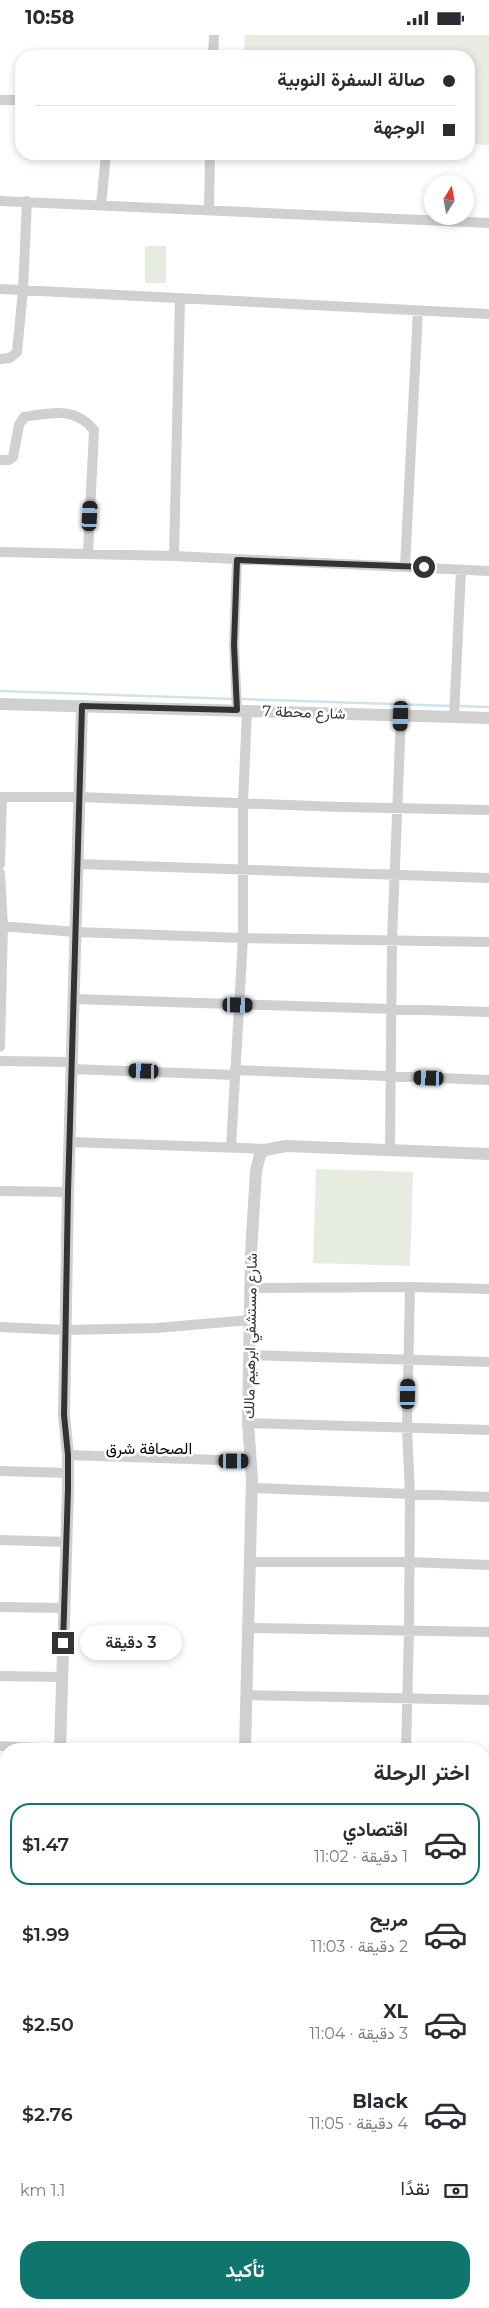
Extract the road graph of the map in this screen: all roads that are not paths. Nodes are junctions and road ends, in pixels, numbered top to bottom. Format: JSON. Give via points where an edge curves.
{"nodes":[{"id":1,"x":214,"y":35,"type":"edge"},
{"id":2,"x":214,"y":50,"type":"edge"},
{"id":3,"x":0,"y":100,"type":"edge"},
{"id":4,"x":15,"y":100,"type":"edge"},
{"id":5,"x":105,"y":160,"type":"edge"},
{"id":6,"x":210,"y":160,"type":"edge"},
{"id":7,"x":0,"y":201,"type":"edge"},
{"id":8,"x":27,"y":201,"type":"junction"},
{"id":9,"x":101,"y":205,"type":"junction"},
{"id":10,"x":209,"y":210,"type":"junction"},
{"id":11,"x":489,"y":223,"type":"edge"},
{"id":12,"x":0,"y":289,"type":"edge"},
{"id":13,"x":23,"y":291,"type":"junction"},
{"id":14,"x":180,"y":299,"type":"junction"},
{"id":15,"x":418,"y":311,"type":"junction"},
{"id":16,"x":489,"y":314,"type":"edge"},
{"id":17,"x":0,"y":359,"type":"edge"},
{"id":18,"x":0,"y":460,"type":"edge"},
{"id":19,"x":0,"y":552,"type":"edge"},
{"id":20,"x":88,"y":553,"type":"junction"},
{"id":21,"x":174,"y":556,"type":"junction"},
{"id":22,"x":237,"y":560,"type":"junction"},
{"id":23,"x":405,"y":566,"type":"junction"},
{"id":24,"x":461,"y":570,"type":"junction"},
{"id":25,"x":489,"y":571,"type":"edge"},
{"id":26,"x":0,"y":704,"type":"edge"},
{"id":27,"x":82,"y":706,"type":"junction"},
{"id":28,"x":242,"y":710,"type":"junction"},
{"id":29,"x":401,"y":716,"type":"junction"},
{"id":30,"x":454,"y":717,"type":"junction"},
{"id":31,"x":489,"y":718,"type":"edge"},
{"id":32,"x":1,"y":797,"type":"edge"},
{"id":33,"x":80,"y":797,"type":"junction"},
{"id":34,"x":243,"y":803,"type":"junction"},
{"id":35,"x":397,"y":808,"type":"junction"},
{"id":36,"x":489,"y":810,"type":"edge"},
{"id":37,"x":0,"y":864,"type":"edge"},
{"id":38,"x":78,"y":864,"type":"junction"},
{"id":39,"x":243,"y":869,"type":"junction"},
{"id":40,"x":0,"y":873,"type":"edge"},
{"id":41,"x":395,"y":876,"type":"junction"},
{"id":42,"x":489,"y":878,"type":"edge"},
{"id":43,"x":1,"y":926,"type":"edge"},
{"id":44,"x":76,"y":932,"type":"junction"},
{"id":45,"x":243,"y":938,"type":"junction"},
{"id":46,"x":392,"y":940,"type":"junction"},
{"id":47,"x":489,"y":942,"type":"edge"},
{"id":48,"x":1,"y":995,"type":"edge"},
{"id":49,"x":74,"y":999,"type":"junction"},
{"id":50,"x":238,"y":1005,"type":"junction"},
{"id":51,"x":390,"y":1008,"type":"junction"},
{"id":52,"x":489,"y":1012,"type":"edge"},
{"id":53,"x":0,"y":1047,"type":"edge"},
{"id":54,"x":0,"y":1061,"type":"edge"},
{"id":55,"x":72,"y":1065,"type":"junction"},
{"id":56,"x":235,"y":1073,"type":"junction"},
{"id":57,"x":390,"y":1077,"type":"junction"},
{"id":58,"x":489,"y":1080,"type":"edge"},
{"id":59,"x":70,"y":1142,"type":"junction"},
{"id":60,"x":231,"y":1147,"type":"junction"},
{"id":61,"x":268,"y":1149,"type":"junction"},
{"id":62,"x":390,"y":1149,"type":"junction"},
{"id":63,"x":489,"y":1153,"type":"edge"},
{"id":64,"x":0,"y":1191,"type":"edge"},
{"id":65,"x":68,"y":1192,"type":"junction"},
{"id":66,"x":410,"y":1287,"type":"junction"},
{"id":67,"x":250,"y":1288,"type":"junction"},
{"id":68,"x":489,"y":1289,"type":"edge"},
{"id":69,"x":250,"y":1320,"type":"junction"},
{"id":70,"x":0,"y":1327,"type":"edge"},
{"id":71,"x":65,"y":1330,"type":"junction"},
{"id":72,"x":250,"y":1355,"type":"junction"},
{"id":73,"x":408,"y":1360,"type":"junction"},
{"id":74,"x":489,"y":1362,"type":"edge"},
{"id":75,"x":248,"y":1423,"type":"junction"},
{"id":76,"x":407,"y":1428,"type":"junction"},
{"id":77,"x":489,"y":1430,"type":"edge"},
{"id":78,"x":68,"y":1455,"type":"junction"},
{"id":79,"x":251,"y":1461,"type":"junction"},
{"id":80,"x":0,"y":1471,"type":"edge"},
{"id":81,"x":68,"y":1473,"type":"junction"},
{"id":82,"x":251,"y":1488,"type":"junction"},
{"id":83,"x":410,"y":1495,"type":"junction"},
{"id":84,"x":489,"y":1497,"type":"edge"},
{"id":85,"x":0,"y":1540,"type":"edge"},
{"id":86,"x":67,"y":1542,"type":"junction"},
{"id":87,"x":250,"y":1562,"type":"junction"},
{"id":88,"x":408,"y":1562,"type":"junction"},
{"id":89,"x":489,"y":1565,"type":"edge"},
{"id":90,"x":0,"y":1607,"type":"edge"},
{"id":91,"x":64,"y":1608,"type":"junction"},
{"id":92,"x":248,"y":1628,"type":"junction"},
{"id":93,"x":409,"y":1631,"type":"junction"},
{"id":94,"x":489,"y":1632,"type":"edge"},
{"id":95,"x":0,"y":1676,"type":"edge"},
{"id":96,"x":62,"y":1677,"type":"junction"},
{"id":97,"x":246,"y":1695,"type":"junction"},
{"id":98,"x":407,"y":1697,"type":"junction"},
{"id":99,"x":489,"y":1699,"type":"edge"},
{"id":100,"x":60,"y":1743,"type":"edge"},
{"id":101,"x":245,"y":1743,"type":"edge"},
{"id":102,"x":406,"y":1743,"type":"edge"}],
"edges":[{"from":1,"to":2,"type":"street"},
{"from":3,"to":4,"type":"street"},
{"from":5,"to":9,"type":"street"},
{"from":6,"to":10,"type":"street"},
{"from":7,"to":8,"type":"street"},
{"from":8,"to":9,"type":"street"},
{"from":8,"to":13,"type":"street"},
{"from":9,"to":10,"type":"street"},
{"from":10,"to":11,"type":"street"},
{"from":12,"to":13,"type":"street"},
{"from":13,"to":14,"type":"street"},
{"from":13,"to":17,"type":"street","via":[[17,351],[10,358]]},
{"from":14,"to":15,"type":"street"},
{"from":14,"to":21,"type":"street"},
{"from":15,"to":16,"type":"street"},
{"from":15,"to":23,"type":"street"},
{"from":18,"to":20,"type":"street","via":[[13,457],[19,425],[24,417],[54,412],[86,420],[94,430]]},
{"from":19,"to":20,"type":"street"},
{"from":20,"to":21,"type":"street"},
{"from":21,"to":22,"type":"street"},
{"from":22,"to":23,"type":"street"},
{"from":22,"to":28,"type":"street","via":[[234,645]]},
{"from":23,"to":24,"type":"street"},
{"from":24,"to":25,"type":"street"},
{"from":24,"to":30,"type":"street"},
{"from":26,"to":27,"type":"street","name":"شارع محطة 7"},
{"from":27,"to":28,"type":"street","name":"شارع محطة 7"},
{"from":27,"to":33,"type":"street"},
{"from":28,"to":29,"type":"street","name":"شارع محطة 7"},
{"from":28,"to":34,"type":"street"},
{"from":29,"to":30,"type":"street","name":"شارع محطة 7"},
{"from":29,"to":35,"type":"street"},
{"from":30,"to":31,"type":"street","name":"شارع محطة 7"},
{"from":32,"to":33,"type":"street"},
{"from":32,"to":37,"type":"street"},
{"from":33,"to":34,"type":"street"},
{"from":33,"to":38,"type":"street"},
{"from":34,"to":35,"type":"street"},
{"from":34,"to":39,"type":"street"},
{"from":35,"to":36,"type":"street"},
{"from":35,"to":41,"type":"street"},
{"from":38,"to":39,"type":"street"},
{"from":38,"to":44,"type":"street"},
{"from":39,"to":41,"type":"street"},
{"from":39,"to":45,"type":"street"},
{"from":40,"to":43,"type":"street"},
{"from":41,"to":42,"type":"street"},
{"from":41,"to":46,"type":"street"},
{"from":43,"to":44,"type":"street"},
{"from":43,"to":48,"type":"street"},
{"from":44,"to":45,"type":"street"},
{"from":44,"to":49,"type":"street"},
{"from":45,"to":46,"type":"street"},
{"from":45,"to":50,"type":"street"},
{"from":46,"to":47,"type":"street"},
{"from":46,"to":51,"type":"street"},
{"from":48,"to":53,"type":"street"},
{"from":49,"to":50,"type":"street"},
{"from":49,"to":55,"type":"street"},
{"from":50,"to":51,"type":"street"},
{"from":50,"to":56,"type":"street"},
{"from":51,"to":52,"type":"street"},
{"from":51,"to":57,"type":"street"},
{"from":54,"to":55,"type":"street"},
{"from":55,"to":56,"type":"street"},
{"from":55,"to":59,"type":"street"},
{"from":56,"to":57,"type":"street"},
{"from":56,"to":60,"type":"street"},
{"from":57,"to":58,"type":"street"},
{"from":57,"to":62,"type":"street"},
{"from":59,"to":60,"type":"street"},
{"from":59,"to":65,"type":"street"},
{"from":60,"to":61,"type":"street"},
{"from":61,"to":62,"type":"street"},
{"from":61,"to":67,"type":"street","name":"شارع مستشفي ابرهيم مالك","via":[[260,1155],[256,1171]]},
{"from":62,"to":63,"type":"street"},
{"from":64,"to":65,"type":"street"},
{"from":65,"to":71,"type":"street"},
{"from":66,"to":67,"type":"street"},
{"from":66,"to":68,"type":"street"},
{"from":66,"to":73,"type":"street"},
{"from":67,"to":69,"type":"street","name":"شارع مستشفي ابرهيم مالك"},
{"from":69,"to":71,"type":"street","via":[[156,1328]]},
{"from":69,"to":72,"type":"street","name":"شارع مستشفي ابرهيم مالك"},
{"from":70,"to":71,"type":"street"},
{"from":71,"to":78,"type":"street","via":[[64,1415]]},
{"from":72,"to":73,"type":"street"},
{"from":72,"to":75,"type":"street","name":"شارع مستشفي ابرهيم مالك"},
{"from":73,"to":74,"type":"street"},
{"from":73,"to":76,"type":"street"},
{"from":75,"to":76,"type":"street"},
{"from":75,"to":79,"type":"street","name":"شارع مستشفي ابرهيم مالك"},
{"from":76,"to":77,"type":"street"},
{"from":76,"to":83,"type":"street"},
{"from":78,"to":79,"type":"street"},
{"from":78,"to":81,"type":"street"},
{"from":79,"to":82,"type":"street","name":"شارع مستشفي ابرهيم مالك"},
{"from":80,"to":81,"type":"street"},
{"from":81,"to":86,"type":"street"},
{"from":82,"to":83,"type":"street"},
{"from":82,"to":87,"type":"street","name":"شارع مستشفي ابرهيم مالك"},
{"from":83,"to":84,"type":"street"},
{"from":83,"to":88,"type":"street"},
{"from":85,"to":86,"type":"street"},
{"from":86,"to":91,"type":"street"},
{"from":87,"to":88,"type":"street"},
{"from":87,"to":92,"type":"street","name":"شارع مستشفي ابرهيم مالك"},
{"from":88,"to":89,"type":"street"},
{"from":88,"to":93,"type":"street"},
{"from":90,"to":91,"type":"street"},
{"from":91,"to":96,"type":"street"},
{"from":92,"to":93,"type":"street"},
{"from":92,"to":97,"type":"street","name":"شارع مستشفي ابرهيم مالك"},
{"from":93,"to":94,"type":"street"},
{"from":93,"to":98,"type":"street"},
{"from":95,"to":96,"type":"street"},
{"from":96,"to":100,"type":"street"},
{"from":97,"to":98,"type":"street"},
{"from":97,"to":101,"type":"street","name":"شارع مستشفي ابرهيم مالك"},
{"from":98,"to":99,"type":"street"},
{"from":98,"to":102,"type":"street"}]}
